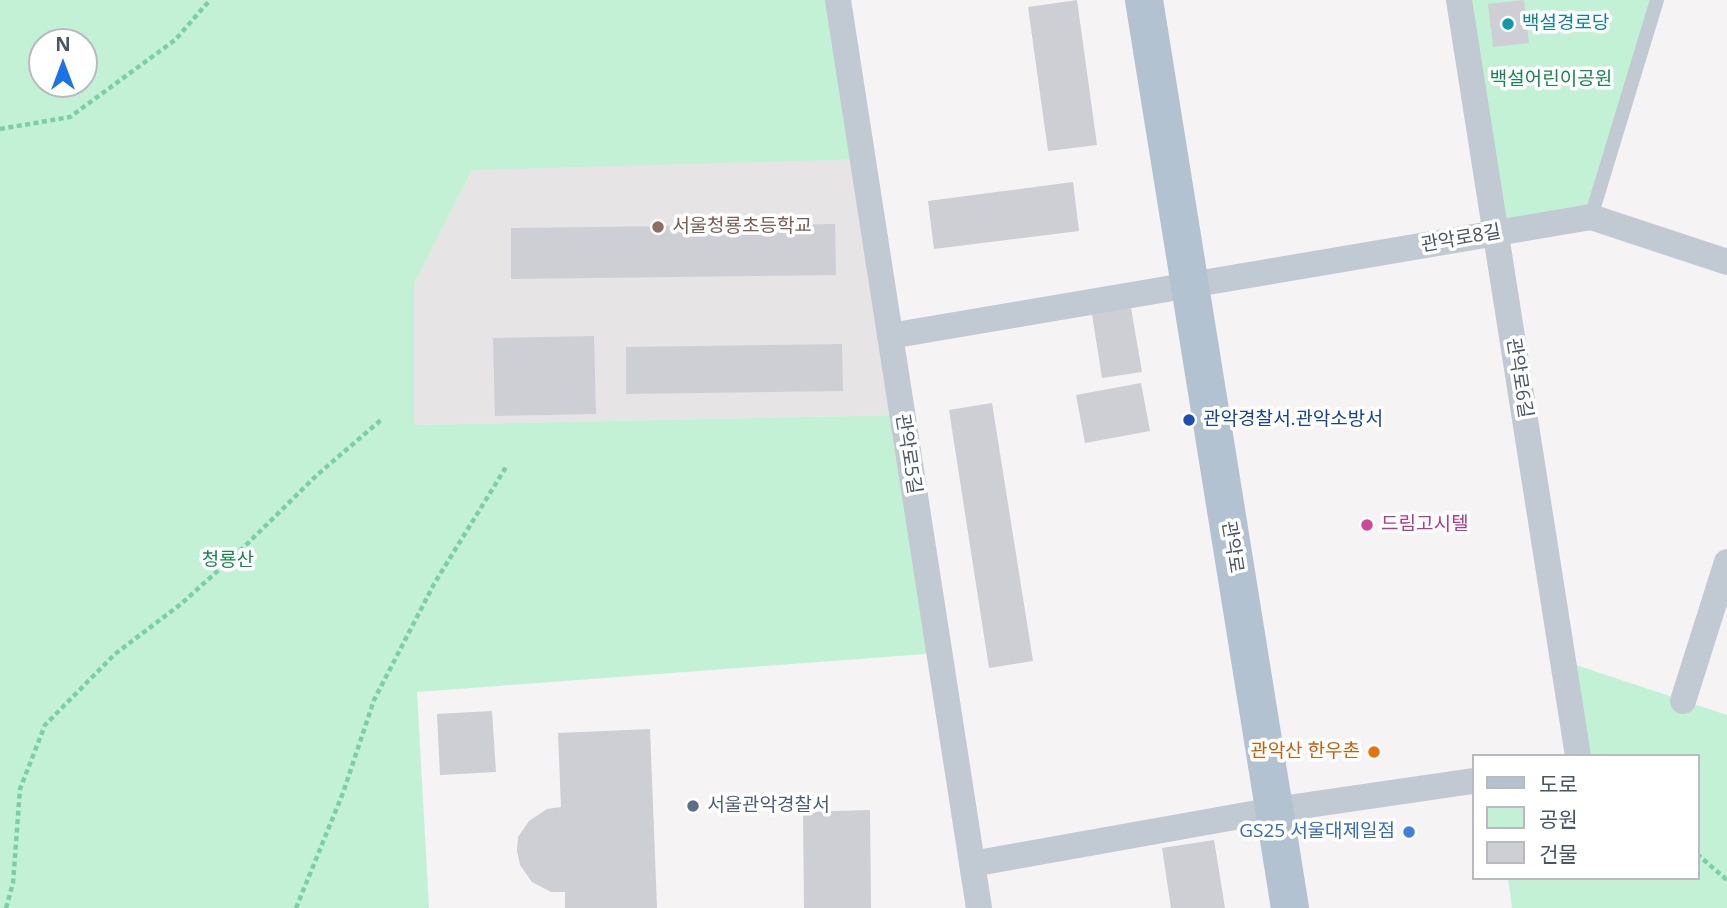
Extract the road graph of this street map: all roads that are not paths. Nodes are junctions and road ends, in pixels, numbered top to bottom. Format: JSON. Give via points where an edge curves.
{"nodes":[{"id":1,"x":838,"y":0,"type":"edge"},
{"id":2,"x":1144,"y":0,"type":"edge"},
{"id":3,"x":1459,"y":0,"type":"edge"},
{"id":4,"x":1657,"y":0,"type":"edge"},
{"id":5,"x":1591,"y":217,"type":"junction"},
{"id":6,"x":1496,"y":233,"type":"junction"},
{"id":7,"x":1727,"y":262,"type":"edge"},
{"id":8,"x":1190,"y":285,"type":"junction"},
{"id":9,"x":890,"y":336,"type":"junction"},
{"id":10,"x":1727,"y":562,"type":"edge"},
{"id":11,"x":1683,"y":701,"type":"dead end"},
{"id":12,"x":1578,"y":754,"type":"edge"},
{"id":13,"x":1472,"y":781,"type":"edge"},
{"id":14,"x":1274,"y":810,"type":"junction"},
{"id":15,"x":972,"y":864,"type":"junction"},
{"id":16,"x":979,"y":908,"type":"edge"},
{"id":17,"x":1290,"y":908,"type":"edge"}],
"edges":[{"from":1,"to":9,"type":"street","name":"관악로5길"},
{"from":2,"to":8,"type":"main road","name":"관악로"},
{"from":3,"to":6,"type":"street","name":"관악로6길"},
{"from":4,"to":5,"type":"lane"},
{"from":5,"to":6,"type":"street","name":"관악로8길"},
{"from":5,"to":7,"type":"street","name":"관악로8길"},
{"from":6,"to":8,"type":"street","name":"관악로8길"},
{"from":6,"to":12,"type":"street","name":"관악로6길"},
{"from":8,"to":9,"type":"street"},
{"from":8,"to":14,"type":"main road","name":"관악로"},
{"from":9,"to":15,"type":"street","name":"관악로5길"},
{"from":10,"to":11,"type":"street"},
{"from":13,"to":14,"type":"street"},
{"from":14,"to":15,"type":"street"},
{"from":14,"to":17,"type":"main road","name":"관악로"},
{"from":15,"to":16,"type":"street","name":"관악로5길"}]}
